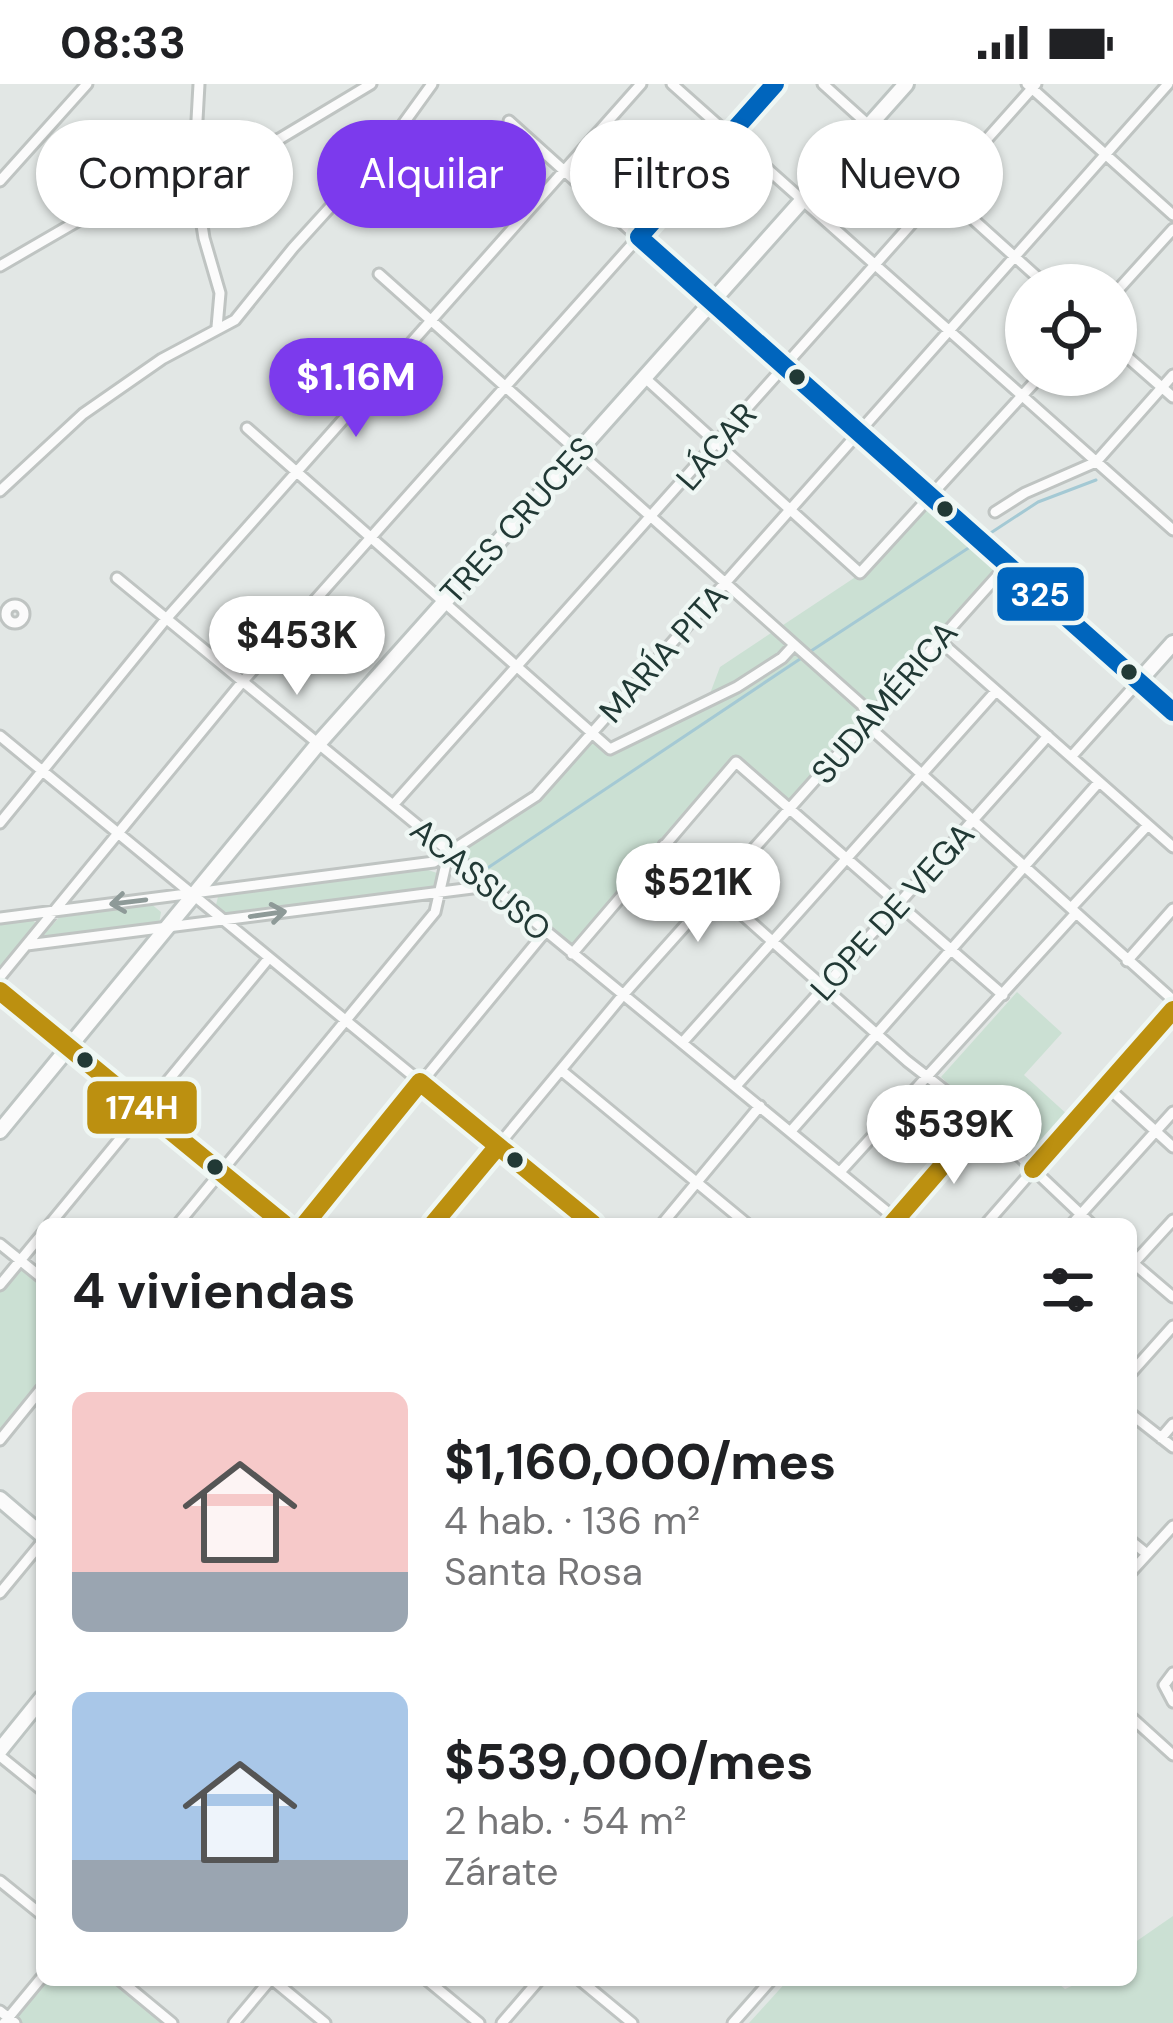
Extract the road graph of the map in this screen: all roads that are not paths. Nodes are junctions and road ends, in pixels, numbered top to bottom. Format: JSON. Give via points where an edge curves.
{"nodes":[{"id":1,"x":87,"y":84,"type":"edge"},
{"id":2,"x":371,"y":84,"type":"edge"},
{"id":3,"x":432,"y":84,"type":"edge"},
{"id":4,"x":641,"y":84,"type":"edge"},
{"id":5,"x":672,"y":84,"type":"edge"},
{"id":6,"x":775,"y":84,"type":"edge"},
{"id":7,"x":823,"y":84,"type":"edge"},
{"id":8,"x":906,"y":84,"type":"edge"},
{"id":9,"x":1168,"y":84,"type":"edge"},
{"id":10,"x":197,"y":85,"type":"edge"},
{"id":11,"x":1032,"y":86,"type":"edge"},
{"id":12,"x":196,"y":120,"type":"edge"},
{"id":13,"x":712,"y":120,"type":"edge"},
{"id":14,"x":743,"y":120,"type":"edge"},
{"id":15,"x":862,"y":120,"type":"edge"},
{"id":16,"x":874,"y":120,"type":"edge"},
{"id":17,"x":1003,"y":120,"type":"edge"},
{"id":18,"x":293,"y":131,"type":"edge"},
{"id":19,"x":546,"y":154,"type":"edge"},
{"id":20,"x":1105,"y":155,"type":"junction"},
{"id":21,"x":565,"y":171,"type":"junction"},
{"id":22,"x":773,"y":174,"type":"edge"},
{"id":23,"x":1,"y":181,"type":"edge"},
{"id":24,"x":797,"y":196,"type":"edge"},
{"id":25,"x":797,"y":208,"type":"edge"},
{"id":26,"x":1173,"y":215,"type":"edge"},
{"id":27,"x":66,"y":228,"type":"edge"},
{"id":28,"x":202,"y":228,"type":"edge"},
{"id":29,"x":647,"y":228,"type":"edge"},
{"id":30,"x":834,"y":228,"type":"edge"},
{"id":31,"x":909,"y":228,"type":"edge"},
{"id":32,"x":981,"y":228,"type":"edge"},
{"id":33,"x":1173,"y":229,"type":"edge"},
{"id":34,"x":639,"y":237,"type":"junction"},
{"id":35,"x":1015,"y":258,"type":"junction"},
{"id":36,"x":1022,"y":264,"type":"edge"},
{"id":37,"x":876,"y":265,"type":"junction"},
{"id":38,"x":0,"y":266,"type":"edge"},
{"id":39,"x":1137,"y":269,"type":"edge"},
{"id":40,"x":379,"y":274,"type":"dead end"},
{"id":41,"x":711,"y":303,"type":"junction"},
{"id":42,"x":433,"y":321,"type":"junction"},
{"id":43,"x":217,"y":327,"type":"junction"},
{"id":44,"x":949,"y":332,"type":"junction"},
{"id":45,"x":1137,"y":365,"type":"edge"},
{"id":46,"x":784,"y":368,"type":"junction"},
{"id":47,"x":1173,"y":375,"type":"edge"},
{"id":48,"x":645,"y":378,"type":"junction"},
{"id":49,"x":1005,"y":380,"type":"edge"},
{"id":50,"x":1162,"y":387,"type":"junction"},
{"id":51,"x":506,"y":388,"type":"junction"},
{"id":52,"x":1023,"y":396,"type":"joint"},
{"id":53,"x":1173,"y":397,"type":"edge"},
{"id":54,"x":247,"y":428,"type":"dead end"},
{"id":55,"x":859,"y":434,"type":"junction"},
{"id":56,"x":719,"y":443,"type":"junction"},
{"id":57,"x":579,"y":452,"type":"junction"},
{"id":58,"x":1096,"y":462,"type":"junction"},
{"id":59,"x":296,"y":472,"type":"junction"},
{"id":60,"x":0,"y":491,"type":"edge"},
{"id":61,"x":931,"y":496,"type":"junction"},
{"id":62,"x":792,"y":510,"type":"junction"},
{"id":63,"x":995,"y":512,"type":"dead end"},
{"id":64,"x":651,"y":518,"type":"junction"},
{"id":65,"x":1173,"y":530,"type":"edge"},
{"id":66,"x":372,"y":538,"type":"junction"},
{"id":67,"x":1008,"y":564,"type":"junction"},
{"id":68,"x":117,"y":578,"type":"dead end"},
{"id":69,"x":726,"y":583,"type":"junction"},
{"id":70,"x":444,"y":601,"type":"junction"},
{"id":71,"x":166,"y":620,"type":"junction"},
{"id":72,"x":941,"y":642,"type":"junction"},
{"id":73,"x":1173,"y":643,"type":"edge"},
{"id":74,"x":797,"y":647,"type":"junction"},
{"id":75,"x":518,"y":668,"type":"junction"},
{"id":76,"x":243,"y":681,"type":"junction"},
{"id":77,"x":1139,"y":681,"type":"junction"},
{"id":78,"x":996,"y":691,"type":"junction"},
{"id":79,"x":1173,"y":712,"type":"edge"},
{"id":80,"x":870,"y":720,"type":"junction"},
{"id":81,"x":592,"y":732,"type":"junction"},
{"id":82,"x":0,"y":736,"type":"edge"},
{"id":83,"x":1048,"y":736,"type":"junction"},
{"id":84,"x":317,"y":745,"type":"junction"},
{"id":85,"x":1071,"y":757,"type":"junction"},
{"id":86,"x":43,"y":771,"type":"junction"},
{"id":87,"x":921,"y":774,"type":"junction"},
{"id":88,"x":1100,"y":782,"type":"junction"},
{"id":89,"x":393,"y":805,"type":"junction"},
{"id":90,"x":790,"y":808,"type":"junction"},
{"id":91,"x":973,"y":820,"type":"junction"},
{"id":92,"x":0,"y":823,"type":"edge"},
{"id":93,"x":1148,"y":825,"type":"junction"},
{"id":94,"x":117,"y":833,"type":"junction"},
{"id":95,"x":664,"y":845,"type":"junction"},
{"id":96,"x":1173,"y":847,"type":"edge"},
{"id":97,"x":449,"y":852,"type":"junction"},
{"id":98,"x":849,"y":856,"type":"junction"},
{"id":99,"x":1025,"y":867,"type":"junction"},
{"id":100,"x":488,"y":886,"type":"junction"},
{"id":101,"x":441,"y":891,"type":"junction"},
{"id":102,"x":715,"y":892,"type":"junction"},
{"id":103,"x":194,"y":894,"type":"junction"},
{"id":104,"x":899,"y":902,"type":"junction"},
{"id":105,"x":1173,"y":909,"type":"edge"},
{"id":106,"x":56,"y":910,"type":"junction"},
{"id":107,"x":1073,"y":911,"type":"junction"},
{"id":108,"x":0,"y":917,"type":"edge"},
{"id":109,"x":225,"y":920,"type":"junction"},
{"id":110,"x":167,"y":927,"type":"junction"},
{"id":111,"x":545,"y":932,"type":"junction"},
{"id":112,"x":773,"y":941,"type":"junction"},
{"id":113,"x":27,"y":945,"type":"junction"},
{"id":114,"x":951,"y":949,"type":"junction"},
{"id":115,"x":572,"y":954,"type":"junction"},
{"id":116,"x":269,"y":958,"type":"junction"},
{"id":117,"x":1127,"y":961,"type":"junction"},
{"id":118,"x":0,"y":977,"type":"edge"},
{"id":119,"x":825,"y":988,"type":"junction"},
{"id":120,"x":0,"y":991,"type":"edge"},
{"id":121,"x":623,"y":995,"type":"junction"},
{"id":122,"x":1003,"y":995,"type":"junction"},
{"id":123,"x":1173,"y":1000,"type":"edge"},
{"id":124,"x":1173,"y":1010,"type":"edge"},
{"id":125,"x":345,"y":1020,"type":"junction"},
{"id":126,"x":877,"y":1033,"type":"junction"},
{"id":127,"x":682,"y":1043,"type":"junction"},
{"id":128,"x":69,"y":1048,"type":"junction"},
{"id":129,"x":562,"y":1071,"type":"junction"},
{"id":130,"x":931,"y":1076,"type":"junction"},
{"id":131,"x":420,"y":1082,"type":"junction"},
{"id":132,"x":1105,"y":1085,"type":"junction"},
{"id":133,"x":736,"y":1086,"type":"junction"},
{"id":134,"x":760,"y":1106,"type":"junction"},
{"id":135,"x":144,"y":1110,"type":"junction"},
{"id":136,"x":1173,"y":1112,"type":"edge"},
{"id":137,"x":982,"y":1120,"type":"junction"},
{"id":138,"x":0,"y":1131,"type":"edge"},
{"id":139,"x":790,"y":1131,"type":"junction"},
{"id":140,"x":1156,"y":1132,"type":"junction"},
{"id":141,"x":498,"y":1146,"type":"junction"},
{"id":142,"x":1173,"y":1148,"type":"edge"},
{"id":143,"x":1033,"y":1169,"type":"junction"},
{"id":144,"x":220,"y":1172,"type":"junction"},
{"id":145,"x":840,"y":1172,"type":"junction"},
{"id":146,"x":696,"y":1182,"type":"junction"},
{"id":147,"x":1080,"y":1214,"type":"junction"},
{"id":148,"x":55,"y":1218,"type":"edge"},
{"id":149,"x":183,"y":1218,"type":"edge"},
{"id":150,"x":277,"y":1218,"type":"edge"},
{"id":151,"x":310,"y":1218,"type":"edge"},
{"id":152,"x":438,"y":1218,"type":"edge"},
{"id":153,"x":586,"y":1218,"type":"edge"},
{"id":154,"x":667,"y":1218,"type":"edge"},
{"id":155,"x":739,"y":1218,"type":"edge"},
{"id":156,"x":892,"y":1218,"type":"edge"},
{"id":157,"x":899,"y":1218,"type":"edge"},
{"id":158,"x":991,"y":1218,"type":"edge"},
{"id":159,"x":1077,"y":1218,"type":"edge"},
{"id":160,"x":1084,"y":1218,"type":"edge"},
{"id":161,"x":1173,"y":1220,"type":"edge"},
{"id":162,"x":36,"y":1241,"type":"edge"},
{"id":163,"x":0,"y":1244,"type":"edge"},
{"id":164,"x":1137,"y":1259,"type":"edge"},
{"id":165,"x":21,"y":1260,"type":"junction"},
{"id":166,"x":1137,"y":1268,"type":"edge"},
{"id":167,"x":36,"y":1273,"type":"edge"},
{"id":168,"x":0,"y":1285,"type":"edge"},
{"id":169,"x":1173,"y":1297,"type":"edge"},
{"id":170,"x":1173,"y":1326,"type":"edge"},
{"id":171,"x":1137,"y":1366,"type":"edge"},
{"id":172,"x":36,"y":1395,"type":"edge"},
{"id":173,"x":1137,"y":1419,"type":"edge"},
{"id":174,"x":1173,"y":1424,"type":"edge"},
{"id":175,"x":1161,"y":1438,"type":"junction"},
{"id":176,"x":0,"y":1440,"type":"edge"},
{"id":177,"x":1173,"y":1448,"type":"edge"},
{"id":178,"x":0,"y":1499,"type":"edge"},
{"id":179,"x":1173,"y":1526,"type":"edge"},
{"id":180,"x":36,"y":1532,"type":"edge"},
{"id":181,"x":36,"y":1546,"type":"edge"},
{"id":182,"x":1137,"y":1546,"type":"edge"},
{"id":183,"x":1147,"y":1554,"type":"junction"},
{"id":184,"x":1137,"y":1565,"type":"edge"},
{"id":185,"x":0,"y":1593,"type":"edge"},
{"id":186,"x":1173,"y":1673,"type":"edge"},
{"id":187,"x":1173,"y":1702,"type":"edge"},
{"id":188,"x":36,"y":1706,"type":"edge"},
{"id":189,"x":1137,"y":1722,"type":"edge"},
{"id":190,"x":0,"y":1753,"type":"edge"},
{"id":191,"x":1173,"y":1755,"type":"edge"},
{"id":192,"x":36,"y":1785,"type":"edge"},
{"id":193,"x":0,"y":1881,"type":"edge"},
{"id":194,"x":36,"y":1911,"type":"edge"},
{"id":195,"x":36,"y":1984,"type":"edge"},
{"id":196,"x":127,"y":1986,"type":"edge"},
{"id":197,"x":266,"y":1986,"type":"edge"},
{"id":198,"x":279,"y":1986,"type":"edge"},
{"id":199,"x":434,"y":1986,"type":"edge"},
{"id":200,"x":533,"y":1986,"type":"edge"},
{"id":201,"x":587,"y":1986,"type":"edge"},
{"id":202,"x":766,"y":1986,"type":"edge"},
{"id":203,"x":7,"y":2019,"type":"edge"},
{"id":204,"x":172,"y":2023,"type":"edge"},
{"id":205,"x":234,"y":2023,"type":"edge"},
{"id":206,"x":325,"y":2023,"type":"edge"},
{"id":207,"x":479,"y":2023,"type":"edge"},
{"id":208,"x":502,"y":2023,"type":"edge"},
{"id":209,"x":632,"y":2023,"type":"edge"},
{"id":210,"x":733,"y":2023,"type":"edge"}],
"edges":[{"from":1,"to":23,"type":"street"},
{"from":2,"to":18,"type":"street"},
{"from":3,"to":43,"type":"street","via":[[236,320]]},
{"from":4,"to":21,"type":"street"},
{"from":5,"to":13,"type":"street"},
{"from":6,"to":14,"type":"street"},
{"from":7,"to":15,"type":"street"},
{"from":8,"to":16,"type":"street","name":"TRES CRUCES"},
{"from":9,"to":20,"type":"street","name":"MARÍA PITA"},
{"from":10,"to":12,"type":"street"},
{"from":11,"to":17,"type":"street","name":"LÁCAR"},
{"from":11,"to":20,"type":"street"},
{"from":19,"to":21,"type":"street"},
{"from":20,"to":26,"type":"street"},
{"from":20,"to":35,"type":"street","name":"MARÍA PITA"},
{"from":21,"to":34,"type":"street"},
{"from":21,"to":42,"type":"street"},
{"from":22,"to":24,"type":"street"},
{"from":25,"to":41,"type":"street","name":"TRES CRUCES"},
{"from":27,"to":38,"type":"street"},
{"from":28,"to":43,"type":"street","via":[[218,285]]},
{"from":29,"to":34,"type":"street"},
{"from":30,"to":37,"type":"street"},
{"from":31,"to":37,"type":"street","name":"LÁCAR"},
{"from":32,"to":35,"type":"street"},
{"from":33,"to":39,"type":"street"},
{"from":34,"to":41,"type":"street"},
{"from":34,"to":51,"type":"street"},
{"from":35,"to":36,"type":"street"},
{"from":35,"to":44,"type":"street","name":"MARÍA PITA"},
{"from":37,"to":44,"type":"street"},
{"from":37,"to":46,"type":"street","name":"LÁCAR"},
{"from":40,"to":42,"type":"street"},
{"from":41,"to":46,"type":"street"},
{"from":41,"to":48,"type":"street","name":"TRES CRUCES"},
{"from":42,"to":51,"type":"street"},
{"from":42,"to":59,"type":"street"},
{"from":43,"to":60,"type":"street","via":[[83,414]]},
{"from":44,"to":49,"type":"street"},
{"from":44,"to":55,"type":"street","name":"MARÍA PITA"},
{"from":45,"to":50,"type":"street"},
{"from":46,"to":55,"type":"street"},
{"from":46,"to":56,"type":"street","name":"LÁCAR"},
{"from":47,"to":50,"type":"street"},
{"from":48,"to":56,"type":"street"},
{"from":48,"to":57,"type":"street","name":"TRES CRUCES"},
{"from":50,"to":53,"type":"street"},
{"from":50,"to":58,"type":"street"},
{"from":51,"to":57,"type":"street"},
{"from":51,"to":66,"type":"street"},
{"from":52,"to":58,"type":"street"},
{"from":52,"to":61,"type":"street"},
{"from":54,"to":59,"type":"street"},
{"from":55,"to":61,"type":"street"},
{"from":55,"to":62,"type":"street","name":"MARÍA PITA"},
{"from":56,"to":62,"type":"street"},
{"from":56,"to":64,"type":"street","name":"LÁCAR"},
{"from":57,"to":64,"type":"street"},
{"from":57,"to":70,"type":"street","name":"TRES CRUCES"},
{"from":58,"to":63,"type":"street"},
{"from":58,"to":65,"type":"street"},
{"from":59,"to":66,"type":"street"},
{"from":59,"to":71,"type":"street"},
{"from":61,"to":62,"type":"street","via":[[860,572]]},
{"from":61,"to":67,"type":"street"},
{"from":62,"to":69,"type":"street","name":"MARÍA PITA"},
{"from":64,"to":69,"type":"street"},
{"from":64,"to":75,"type":"street","name":"LÁCAR"},
{"from":66,"to":70,"type":"street"},
{"from":66,"to":76,"type":"street"},
{"from":67,"to":72,"type":"street","name":"SUDAMÉRICA"},
{"from":67,"to":77,"type":"street"},
{"from":68,"to":71,"type":"street","name":"ACASSUSO"},
{"from":69,"to":74,"type":"street"},
{"from":69,"to":81,"type":"street","name":"MARÍA PITA"},
{"from":70,"to":75,"type":"street"},
{"from":70,"to":84,"type":"street","name":"TRES CRUCES"},
{"from":71,"to":76,"type":"street","name":"ACASSUSO"},
{"from":71,"to":86,"type":"street"},
{"from":72,"to":78,"type":"street"},
{"from":72,"to":80,"type":"street","name":"SUDAMÉRICA"},
{"from":73,"to":77,"type":"street"},
{"from":74,"to":80,"type":"street"},
{"from":74,"to":81,"type":"street","via":[[610,749]]},
{"from":75,"to":81,"type":"street"},
{"from":75,"to":89,"type":"street","name":"LÁCAR"},
{"from":76,"to":84,"type":"street","name":"ACASSUSO"},
{"from":76,"to":94,"type":"street"},
{"from":77,"to":79,"type":"street"},
{"from":77,"to":85,"type":"street"},
{"from":78,"to":83,"type":"street"},
{"from":78,"to":87,"type":"street"},
{"from":80,"to":87,"type":"street"},
{"from":80,"to":90,"type":"street","name":"SUDAMÉRICA"},
{"from":81,"to":97,"type":"street","name":"MARÍA PITA","via":[[536,796]]},
{"from":82,"to":86,"type":"street"},
{"from":83,"to":85,"type":"street"},
{"from":83,"to":91,"type":"street","name":"LOPE DE VEGA"},
{"from":84,"to":89,"type":"street","name":"ACASSUSO"},
{"from":84,"to":103,"type":"street","name":"TRES CRUCES"},
{"from":85,"to":88,"type":"street"},
{"from":86,"to":92,"type":"street"},
{"from":86,"to":94,"type":"street"},
{"from":87,"to":91,"type":"street"},
{"from":87,"to":98,"type":"street"},
{"from":88,"to":93,"type":"street"},
{"from":88,"to":99,"type":"street"},
{"from":89,"to":97,"type":"street","name":"ACASSUSO"},
{"from":90,"to":95,"type":"street","via":[[732,763]]},
{"from":90,"to":98,"type":"street"},
{"from":90,"to":102,"type":"street","name":"SUDAMÉRICA"},
{"from":91,"to":99,"type":"street"},
{"from":91,"to":104,"type":"street","name":"LOPE DE VEGA"},
{"from":93,"to":96,"type":"street"},
{"from":93,"to":107,"type":"street"},
{"from":94,"to":103,"type":"street"},
{"from":94,"to":106,"type":"street"},
{"from":95,"to":102,"type":"street"},
{"from":95,"to":115,"type":"street"},
{"from":97,"to":100,"type":"street","name":"ACASSUSO"},
{"from":97,"to":101,"type":"street"},
{"from":97,"to":103,"type":"street","name":"MARÍA PITA","via":[[434,862]]},
{"from":98,"to":104,"type":"street"},
{"from":98,"to":112,"type":"street"},
{"from":99,"to":107,"type":"street"},
{"from":99,"to":114,"type":"street"},
{"from":100,"to":101,"type":"street"},
{"from":100,"to":111,"type":"street","name":"ACASSUSO"},
{"from":109,"to":101,"type":"street","one_way":true},
{"from":101,"to":125,"type":"street","via":[[435,911]]},
{"from":102,"to":112,"type":"street"},
{"from":102,"to":121,"type":"street","name":"SUDAMÉRICA"},
{"from":103,"to":106,"type":"street","name":"MARÍA PITA","one_way":true},
{"from":103,"to":109,"type":"street"},
{"from":103,"to":110,"type":"street","name":"TRES CRUCES"},
{"from":104,"to":114,"type":"street"},
{"from":104,"to":119,"type":"street","name":"LOPE DE VEGA"},
{"from":105,"to":117,"type":"street"},
{"from":106,"to":108,"type":"street","name":"MARÍA PITA"},
{"from":106,"to":113,"type":"street"},
{"from":107,"to":117,"type":"street"},
{"from":107,"to":122,"type":"street"},
{"from":109,"to":110,"type":"street"},
{"from":109,"to":116,"type":"street"},
{"from":110,"to":113,"type":"street"},
{"from":110,"to":128,"type":"street","name":"TRES CRUCES"},
{"from":111,"to":115,"type":"street","name":"ACASSUSO"},
{"from":111,"to":131,"type":"street"},
{"from":112,"to":119,"type":"street"},
{"from":112,"to":127,"type":"street"},
{"from":113,"to":118,"type":"street"},
{"from":114,"to":122,"type":"street"},
{"from":114,"to":126,"type":"street"},
{"from":115,"to":121,"type":"street","name":"ACASSUSO"},
{"from":116,"to":125,"type":"street"},
{"from":116,"to":135,"type":"street"},
{"from":117,"to":123,"type":"street"},
{"from":119,"to":126,"type":"street"},
{"from":119,"to":133,"type":"street","name":"LOPE DE VEGA"},
{"from":120,"to":128,"type":"street"},
{"from":121,"to":127,"type":"street","name":"ACASSUSO"},
{"from":121,"to":129,"type":"street","name":"SUDAMÉRICA"},
{"from":122,"to":130,"type":"street"},
{"from":124,"to":132,"type":"street"},
{"from":125,"to":131,"type":"street"},
{"from":125,"to":144,"type":"street"},
{"from":126,"to":130,"type":"street"},
{"from":126,"to":139,"type":"street"},
{"from":127,"to":133,"type":"street","name":"ACASSUSO"},
{"from":128,"to":135,"type":"street"},
{"from":128,"to":138,"type":"street","name":"TRES CRUCES"},
{"from":129,"to":141,"type":"street","name":"SUDAMÉRICA"},
{"from":129,"to":146,"type":"street"},
{"from":130,"to":137,"type":"street"},
{"from":130,"to":145,"type":"street"},
{"from":131,"to":141,"type":"street"},
{"from":131,"to":151,"type":"street"},
{"from":132,"to":140,"type":"street"},
{"from":132,"to":143,"type":"street"},
{"from":133,"to":134,"type":"street","name":"ACASSUSO"},
{"from":134,"to":139,"type":"street","name":"ACASSUSO"},
{"from":134,"to":146,"type":"street"},
{"from":135,"to":144,"type":"street"},
{"from":135,"to":148,"type":"street"},
{"from":136,"to":140,"type":"street"},
{"from":137,"to":143,"type":"street"},
{"from":137,"to":157,"type":"street"},
{"from":139,"to":145,"type":"street","name":"ACASSUSO"},
{"from":140,"to":142,"type":"street"},
{"from":140,"to":147,"type":"street"},
{"from":141,"to":152,"type":"street","name":"SUDAMÉRICA"},
{"from":141,"to":153,"type":"street"},
{"from":143,"to":147,"type":"street"},
{"from":143,"to":158,"type":"street"},
{"from":144,"to":149,"type":"street"},
{"from":144,"to":150,"type":"street"},
{"from":145,"to":156,"type":"street","name":"ACASSUSO"},
{"from":146,"to":154,"type":"street"},
{"from":146,"to":155,"type":"street"},
{"from":147,"to":159,"type":"street"},
{"from":147,"to":160,"type":"street"},
{"from":161,"to":164,"type":"street"},
{"from":162,"to":165,"type":"street"},
{"from":163,"to":165,"type":"street"},
{"from":165,"to":167,"type":"street"},
{"from":165,"to":168,"type":"street"},
{"from":166,"to":169,"type":"street"},
{"from":170,"to":171,"type":"street"},
{"from":172,"to":176,"type":"street"},
{"from":173,"to":175,"type":"street"},
{"from":174,"to":175,"type":"street"},
{"from":175,"to":177,"type":"street"},
{"from":178,"to":180,"type":"street"},
{"from":179,"to":183,"type":"street"},
{"from":181,"to":185,"type":"street"},
{"from":182,"to":183,"type":"street"},
{"from":183,"to":184,"type":"street"},
{"from":186,"to":187,"type":"street","via":[[1164,1685]]},
{"from":188,"to":190,"type":"street"},
{"from":189,"to":191,"type":"street"},
{"from":190,"to":192,"type":"street"},
{"from":193,"to":194,"type":"street"},
{"from":195,"to":203,"type":"street"},
{"from":196,"to":204,"type":"street"},
{"from":197,"to":205,"type":"street"},
{"from":198,"to":206,"type":"street"},
{"from":199,"to":207,"type":"street"},
{"from":200,"to":208,"type":"street"},
{"from":201,"to":209,"type":"street"},
{"from":202,"to":210,"type":"street"}]}
